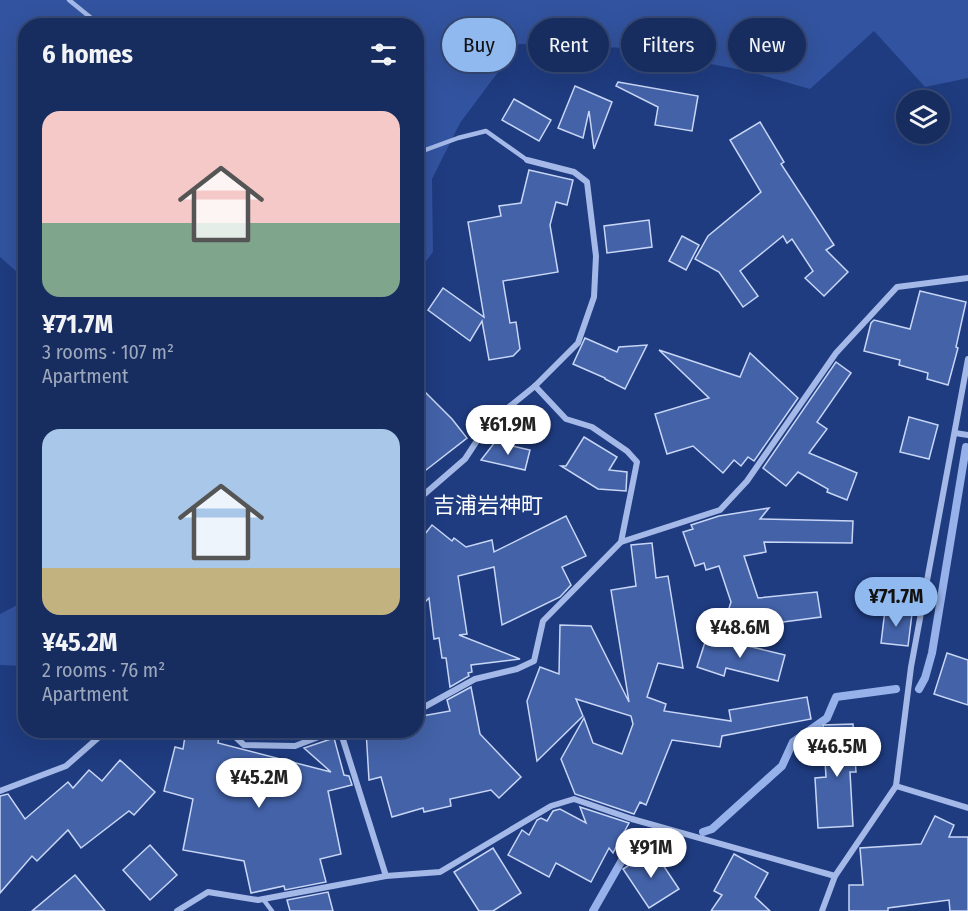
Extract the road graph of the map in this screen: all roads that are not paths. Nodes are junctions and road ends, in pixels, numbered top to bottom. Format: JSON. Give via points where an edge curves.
{"nodes":[{"id":1,"x":69,"y":0,"type":"edge"},
{"id":2,"x":91,"y":18,"type":"edge"},
{"id":3,"x":424,"y":150,"type":"edge"},
{"id":4,"x":526,"y":160,"type":"joint"},
{"id":5,"x":968,"y":278,"type":"edge"},
{"id":6,"x":968,"y":359,"type":"edge"},
{"id":7,"x":535,"y":387,"type":"junction"},
{"id":8,"x":954,"y":433,"type":"junction"},
{"id":9,"x":968,"y":435,"type":"edge"},
{"id":10,"x":424,"y":495,"type":"edge"},
{"id":11,"x":621,"y":542,"type":"junction"},
{"id":12,"x":424,"y":707,"type":"edge"},
{"id":13,"x":98,"y":738,"type":"edge"},
{"id":14,"x":237,"y":738,"type":"edge"},
{"id":15,"x":316,"y":738,"type":"edge"},
{"id":16,"x":341,"y":738,"type":"edge"},
{"id":17,"x":896,"y":786,"type":"junction"},
{"id":18,"x":0,"y":791,"type":"edge"},
{"id":19,"x":968,"y":808,"type":"edge"},
{"id":20,"x":386,"y":876,"type":"junction"},
{"id":21,"x":835,"y":876,"type":"junction"},
{"id":22,"x":263,"y":899,"type":"junction"},
{"id":23,"x":177,"y":911,"type":"edge"},
{"id":24,"x":272,"y":911,"type":"edge"},
{"id":25,"x":822,"y":911,"type":"edge"}],
"edges":[{"from":1,"to":2,"type":"lane"},
{"from":3,"to":4,"type":"lane","via":[[486,130]]},
{"from":4,"to":7,"type":"street","via":[[574,172],[587,182],[596,256],[594,297],[578,343]]},
{"from":5,"to":11,"type":"street","via":[[897,287],[836,353],[747,481],[720,510]]},
{"from":6,"to":8,"type":"street"},
{"from":7,"to":10,"type":"street","via":[[488,424],[465,459]]},
{"from":7,"to":11,"type":"street","via":[[566,418],[592,427],[637,462]]},
{"from":8,"to":9,"type":"street"},
{"from":8,"to":17,"type":"street","via":[[911,667]]},
{"from":11,"to":12,"type":"street","via":[[543,621],[534,661],[475,680]]},
{"from":13,"to":18,"type":"street","via":[[66,766]]},
{"from":14,"to":15,"type":"street","via":[[244,745],[295,746]]},
{"from":16,"to":20,"type":"street"},
{"from":17,"to":19,"type":"street"},
{"from":17,"to":21,"type":"street"},
{"from":20,"to":21,"type":"street","via":[[440,872],[551,806],[574,799]]},
{"from":20,"to":22,"type":"street"},
{"from":21,"to":25,"type":"street"},
{"from":22,"to":23,"type":"street","via":[[207,892]]},
{"from":22,"to":24,"type":"lane"}]}
